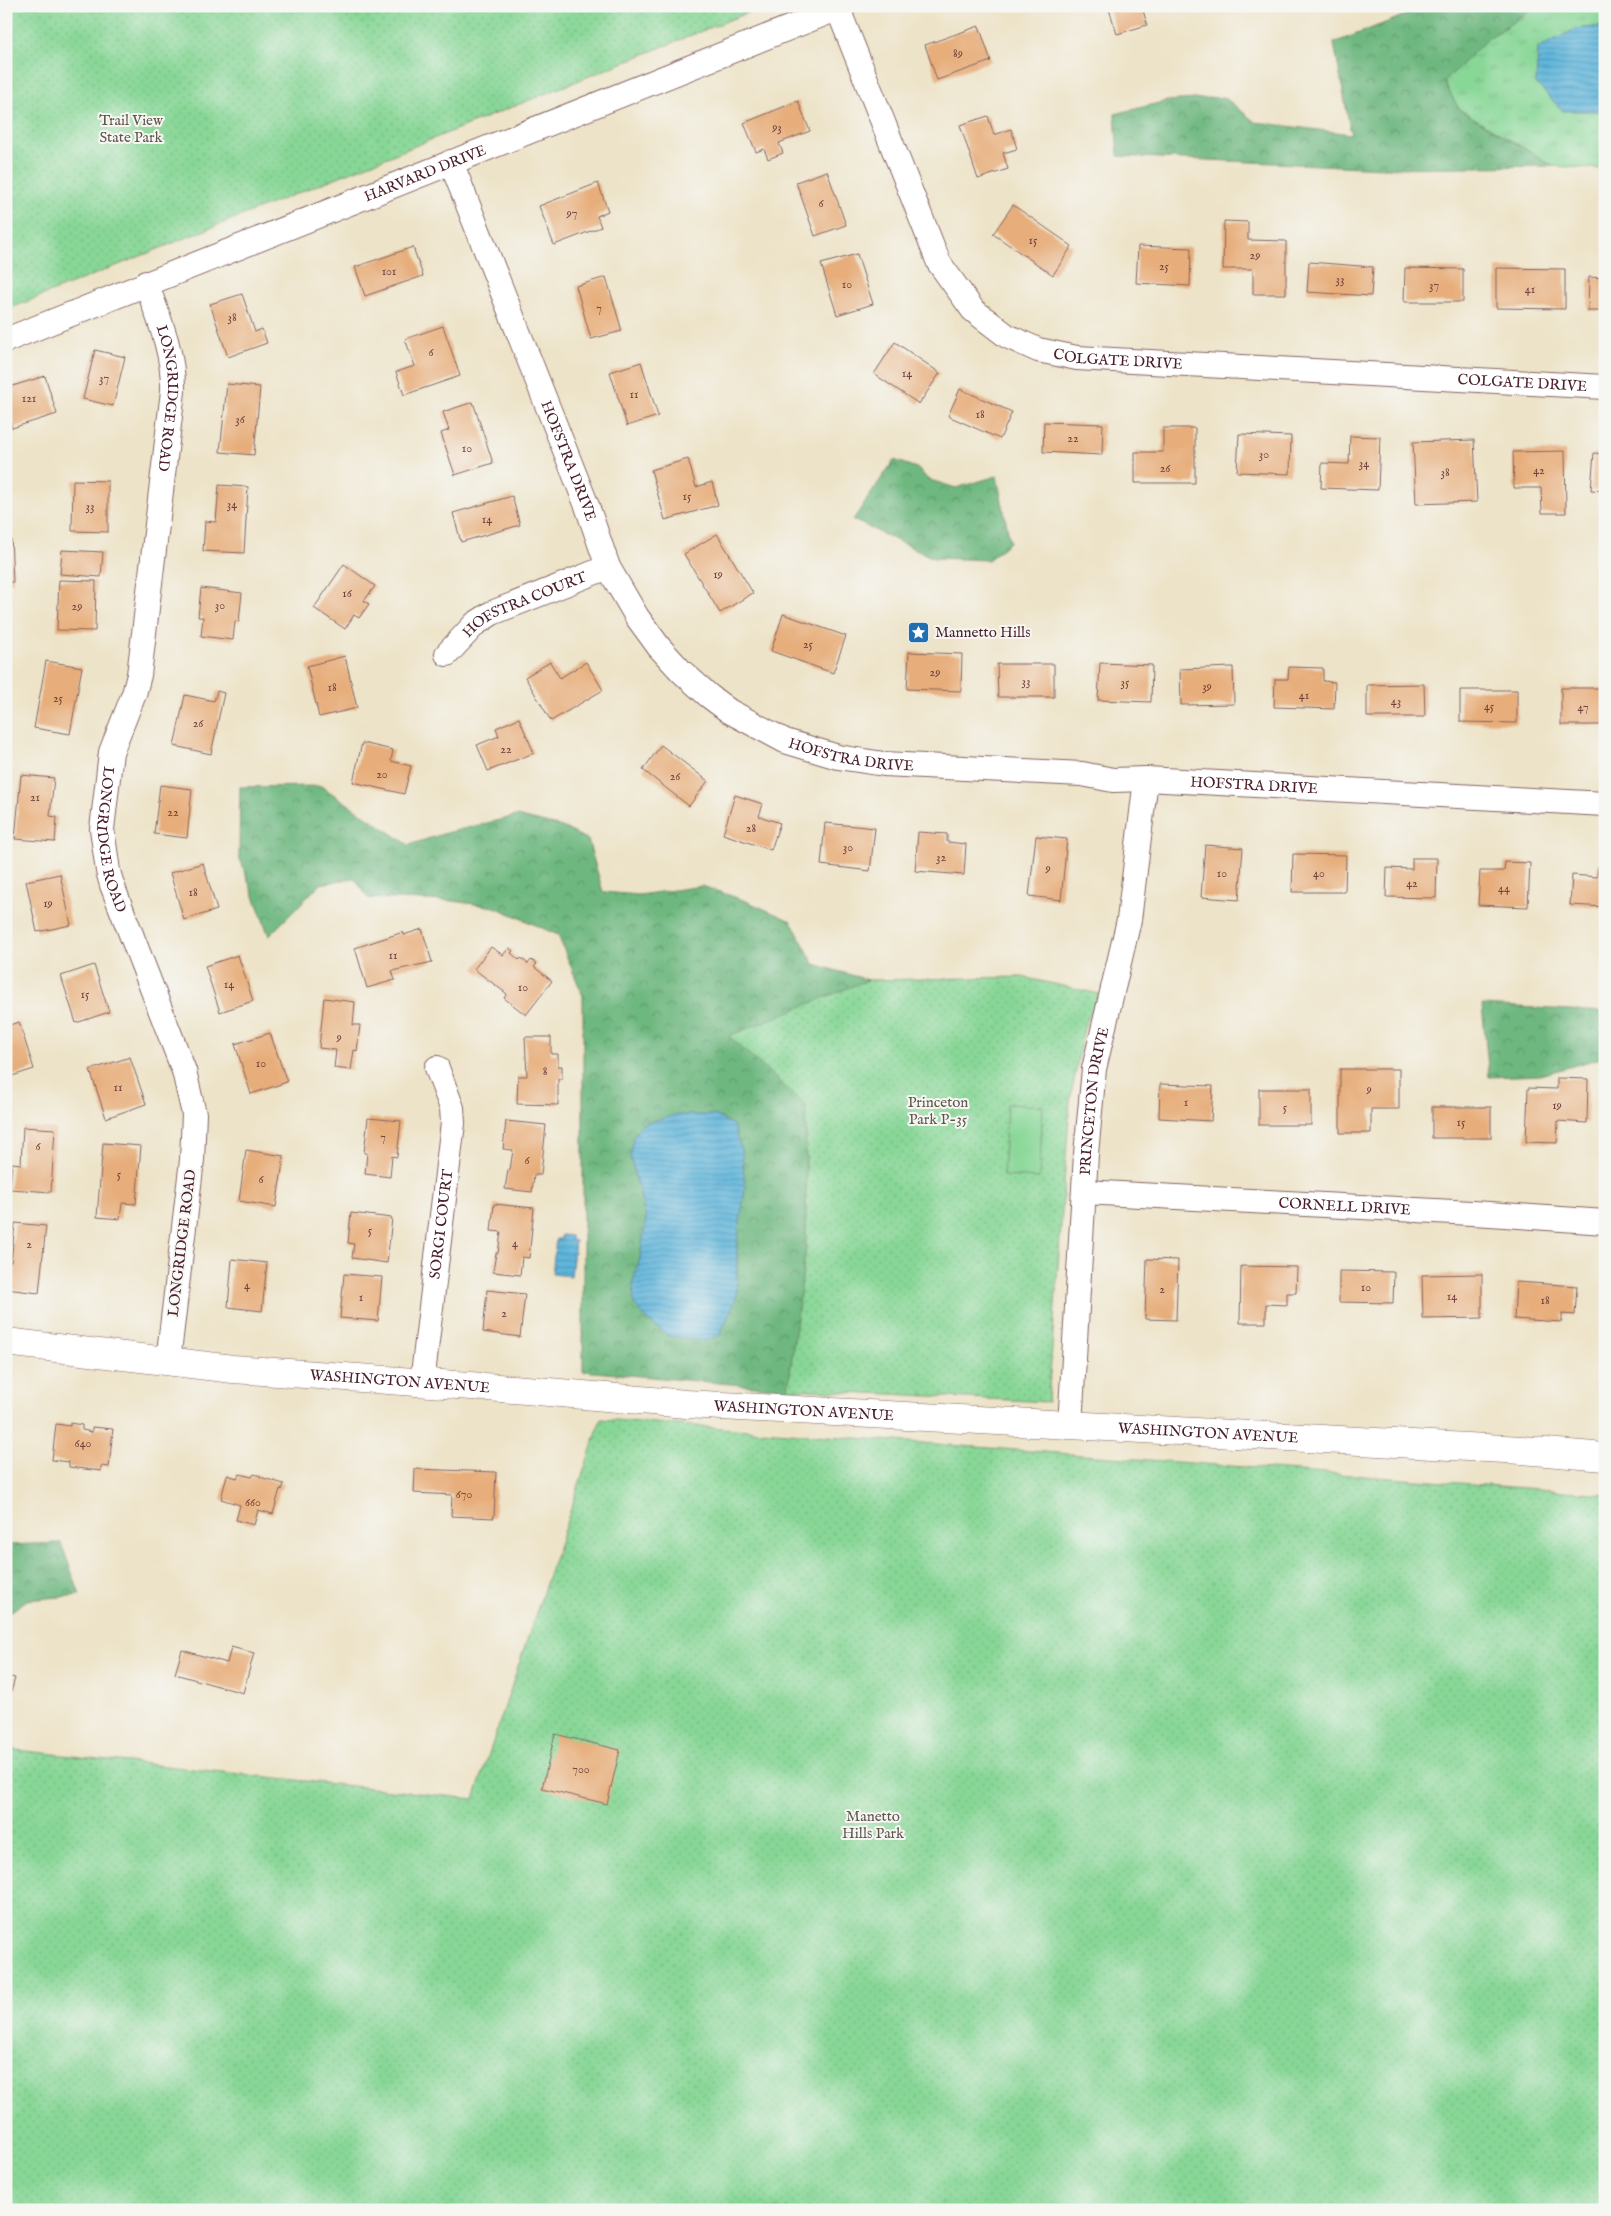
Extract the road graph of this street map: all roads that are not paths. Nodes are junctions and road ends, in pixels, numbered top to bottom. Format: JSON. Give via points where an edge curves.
{"nodes":[{"id":1,"x":841,"y":8,"type":"edge"},
{"id":2,"x":450,"y":162,"type":"junction"},
{"id":3,"x":146,"y":283,"type":"junction"},
{"id":4,"x":6,"y":340,"type":"edge"},
{"id":5,"x":1605,"y":386,"type":"edge"},
{"id":6,"x":608,"y":567,"type":"junction"},
{"id":7,"x":447,"y":654,"type":"dead end"},
{"id":8,"x":1146,"y":779,"type":"junction"},
{"id":9,"x":1605,"y":804,"type":"edge"},
{"id":10,"x":436,"y":1068,"type":"dead end"},
{"id":11,"x":1084,"y":1192,"type":"junction"},
{"id":12,"x":1605,"y":1222,"type":"edge"},
{"id":13,"x":6,"y":1342,"type":"edge"},
{"id":14,"x":168,"y":1361,"type":"junction"},
{"id":15,"x":422,"y":1383,"type":"junction"},
{"id":16,"x":1070,"y":1426,"type":"junction"},
{"id":17,"x":1605,"y":1457,"type":"edge"}],
"edges":[{"from":1,"to":2,"type":"street","name":"HARVARD DRIVE"},
{"from":1,"to":5,"type":"street","name":"COLGATE DRIVE","via":[[939,262],[973,310],[1007,336],[1038,350],[1077,358]]},
{"from":2,"to":3,"type":"street","name":"HARVARD DRIVE"},
{"from":2,"to":6,"type":"street","name":"HOFSTRA DRIVE","via":[[587,506]]},
{"from":3,"to":4,"type":"street","name":"HARVARD DRIVE"},
{"from":3,"to":14,"type":"street","name":"LONGRIDGE ROAD","via":[[168,345],[173,391],[139,675],[111,752],[102,829],[112,885],[184,1071],[194,1114],[192,1160]]},
{"from":6,"to":7,"type":"street","name":"HOFSTRA COURT","via":[[492,613],[475,624]]},
{"from":6,"to":8,"type":"street","name":"HOFSTRA DRIVE","via":[[637,617],[681,672],[729,710],[785,741],[838,757],[884,764],[1082,774],[1113,780]]},
{"from":8,"to":9,"type":"street","name":"HOFSTRA DRIVE"},
{"from":8,"to":11,"type":"street","name":"PRINCETON DRIVE","via":[[1129,920],[1094,1070]]},
{"from":10,"to":15,"type":"street","name":"SORGI COURT","via":[[452,1108],[453,1123]]},
{"from":11,"to":12,"type":"street","name":"CORNELL DRIVE"},
{"from":11,"to":16,"type":"street","name":"PRINCETON DRIVE"},
{"from":13,"to":14,"type":"main road","name":"WASHINGTON AVENUE"},
{"from":14,"to":15,"type":"main road","name":"WASHINGTON AVENUE"},
{"from":15,"to":16,"type":"main road","name":"WASHINGTON AVENUE","via":[[686,1404]]},
{"from":16,"to":17,"type":"main road","name":"WASHINGTON AVENUE"}]}
